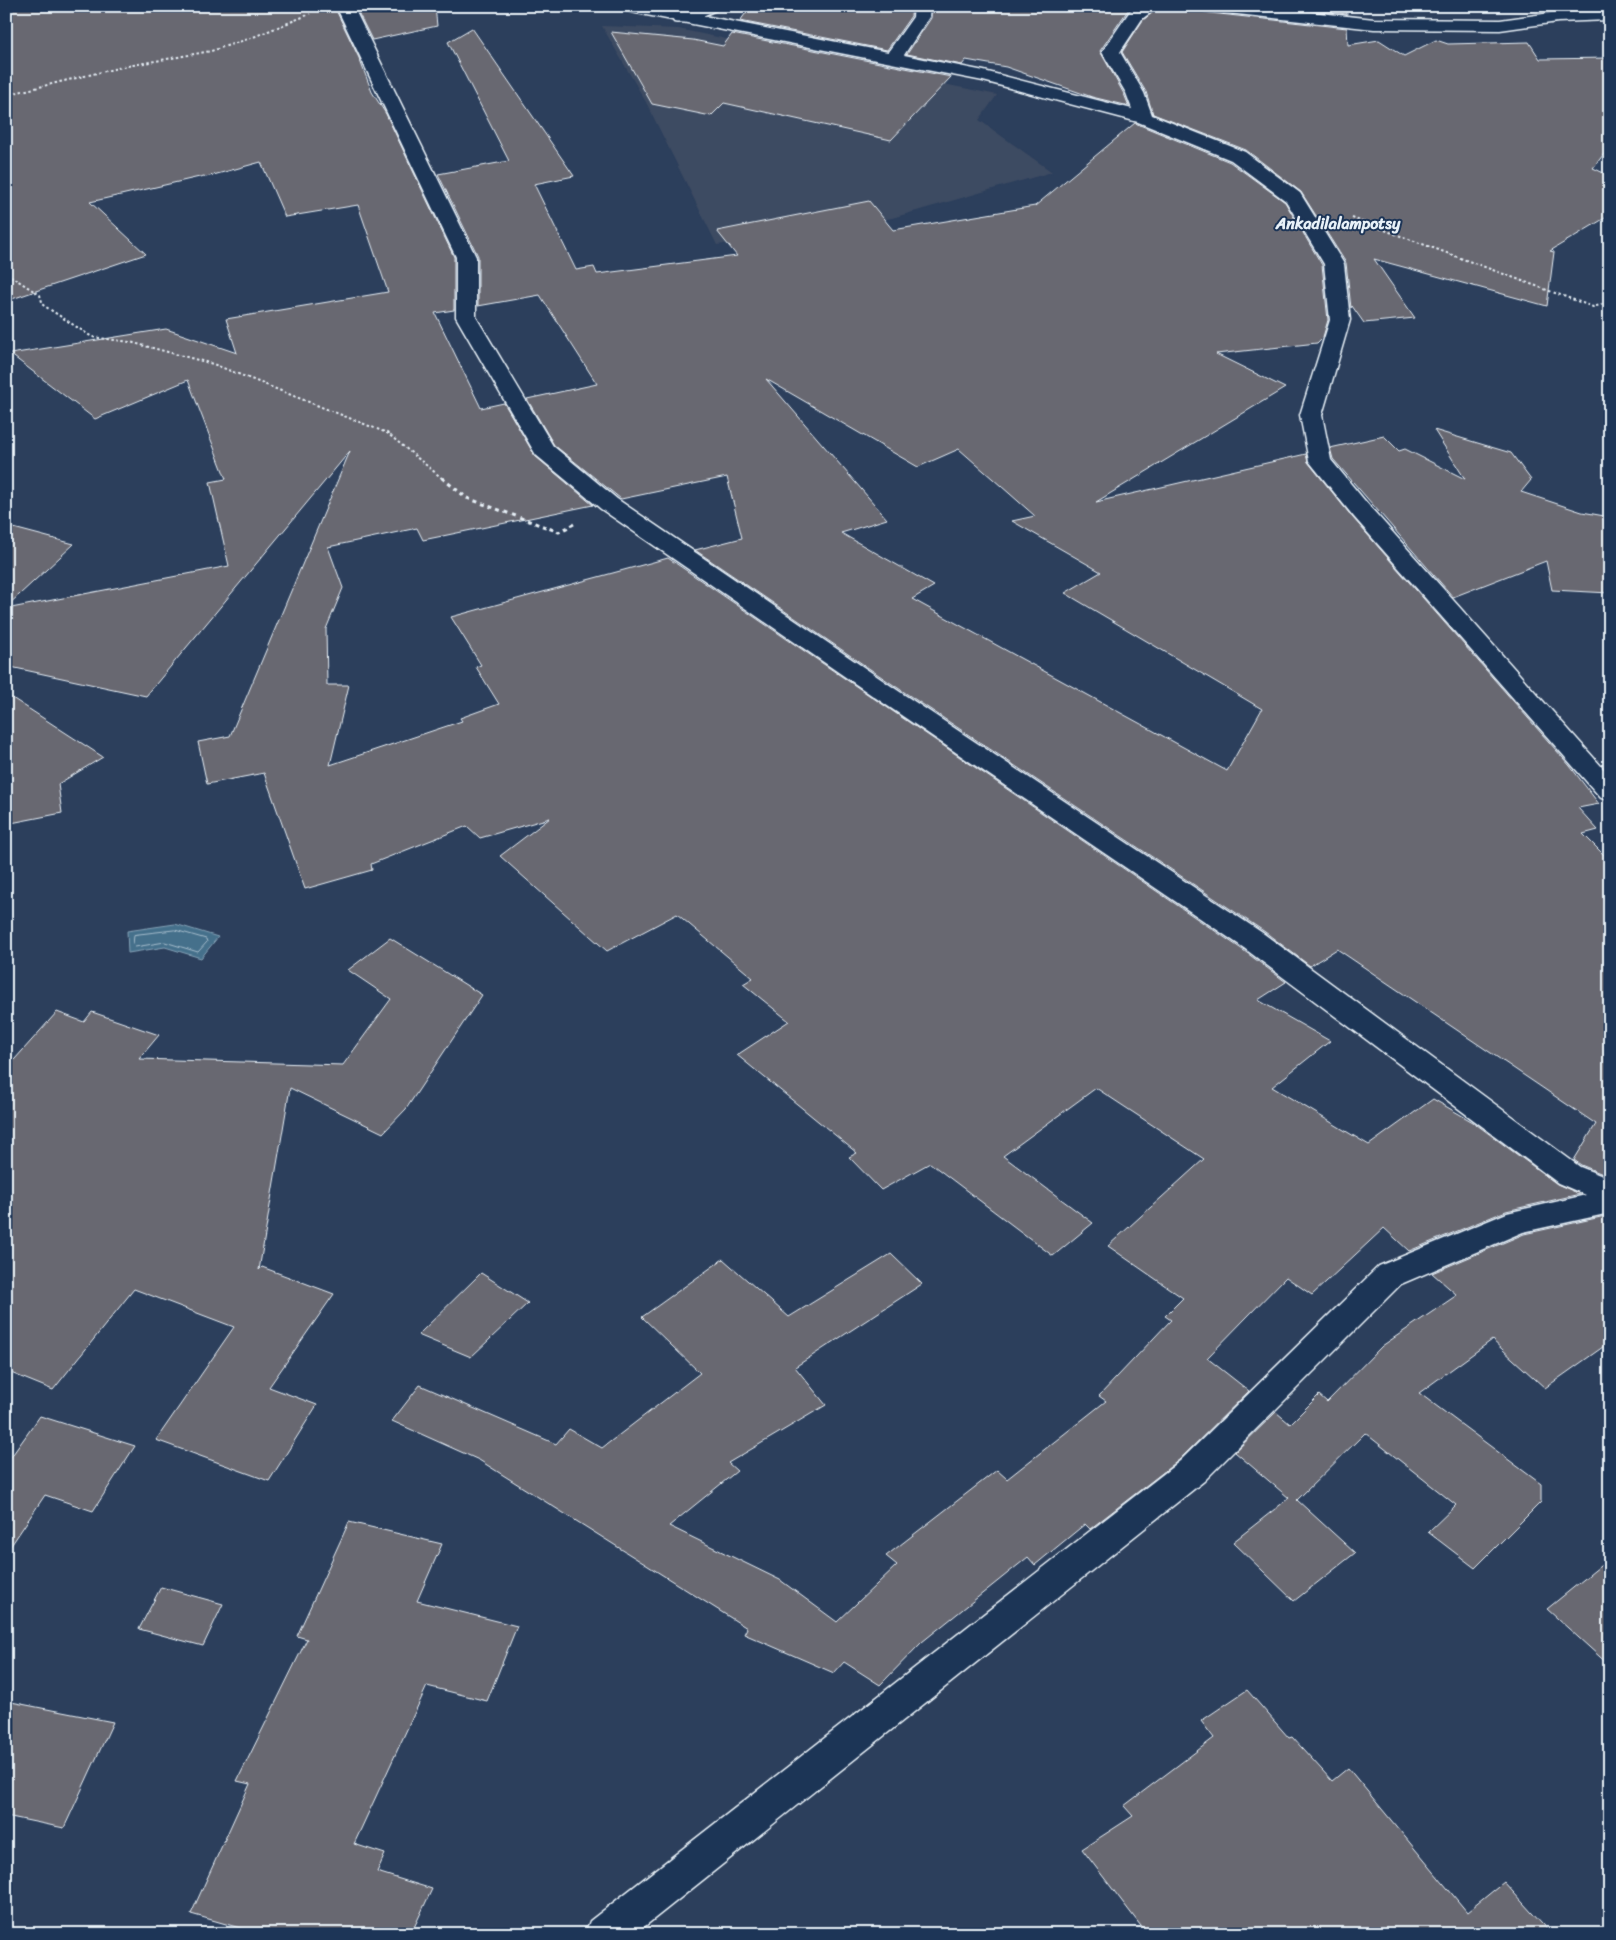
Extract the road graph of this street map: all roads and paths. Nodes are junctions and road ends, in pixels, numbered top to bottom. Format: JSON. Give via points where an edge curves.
{"nodes":[{"id":1,"x":344,"y":6,"type":"edge"},
{"id":2,"x":626,"y":6,"type":"edge"},
{"id":3,"x":710,"y":6,"type":"edge"},
{"id":4,"x":922,"y":6,"type":"edge"},
{"id":5,"x":1151,"y":6,"type":"edge"},
{"id":6,"x":1210,"y":6,"type":"edge"},
{"id":7,"x":310,"y":13,"type":"dead end"},
{"id":8,"x":1610,"y":15,"type":"edge"},
{"id":9,"x":680,"y":18,"type":"junction"},
{"id":10,"x":893,"y":58,"type":"junction"},
{"id":11,"x":6,"y":95,"type":"edge"},
{"id":12,"x":1144,"y":118,"type":"junction"},
{"id":13,"x":1293,"y":197,"type":"junction"},
{"id":14,"x":6,"y":273,"type":"edge"},
{"id":15,"x":1610,"y":302,"type":"edge"},
{"id":16,"x":609,"y":504,"type":"junction"},
{"id":17,"x":1610,"y":792,"type":"edge"},
{"id":18,"x":1610,"y":1192,"type":"edge"},
{"id":19,"x":1610,"y":1201,"type":"edge"},
{"id":20,"x":604,"y":1934,"type":"edge"}],
"edges":[{"from":1,"to":16,"type":"street","via":[[466,258],[466,317],[544,450]]},
{"from":2,"to":9,"type":"street"},
{"from":3,"to":9,"type":"street"},
{"from":4,"to":10,"type":"street","via":[[921,18]]},
{"from":5,"to":12,"type":"street","via":[[1136,15],[1111,52],[1135,93]]},
{"from":6,"to":8,"type":"street","via":[[1374,24],[1500,25],[1558,17]]},
{"from":7,"to":11,"type":"path","via":[[211,51],[122,67]]},
{"from":9,"to":10,"type":"street"},
{"from":10,"to":12,"type":"street","via":[[984,76]]},
{"from":12,"to":13,"type":"street","via":[[1238,156]]},
{"from":13,"to":15,"type":"path","via":[[1593,307]]},
{"from":13,"to":17,"type":"street","via":[[1334,264],[1340,320],[1312,415],[1320,461]]},
{"from":14,"to":16,"type":"path","via":[[40,296],[43,305],[92,337],[130,342],[213,364],[386,434],[467,498],[559,532]]},
{"from":16,"to":18,"type":"street","via":[[1254,941],[1569,1175]]},
{"from":19,"to":20,"type":"street","via":[[1518,1221],[1390,1275],[1192,1471]]}]}
